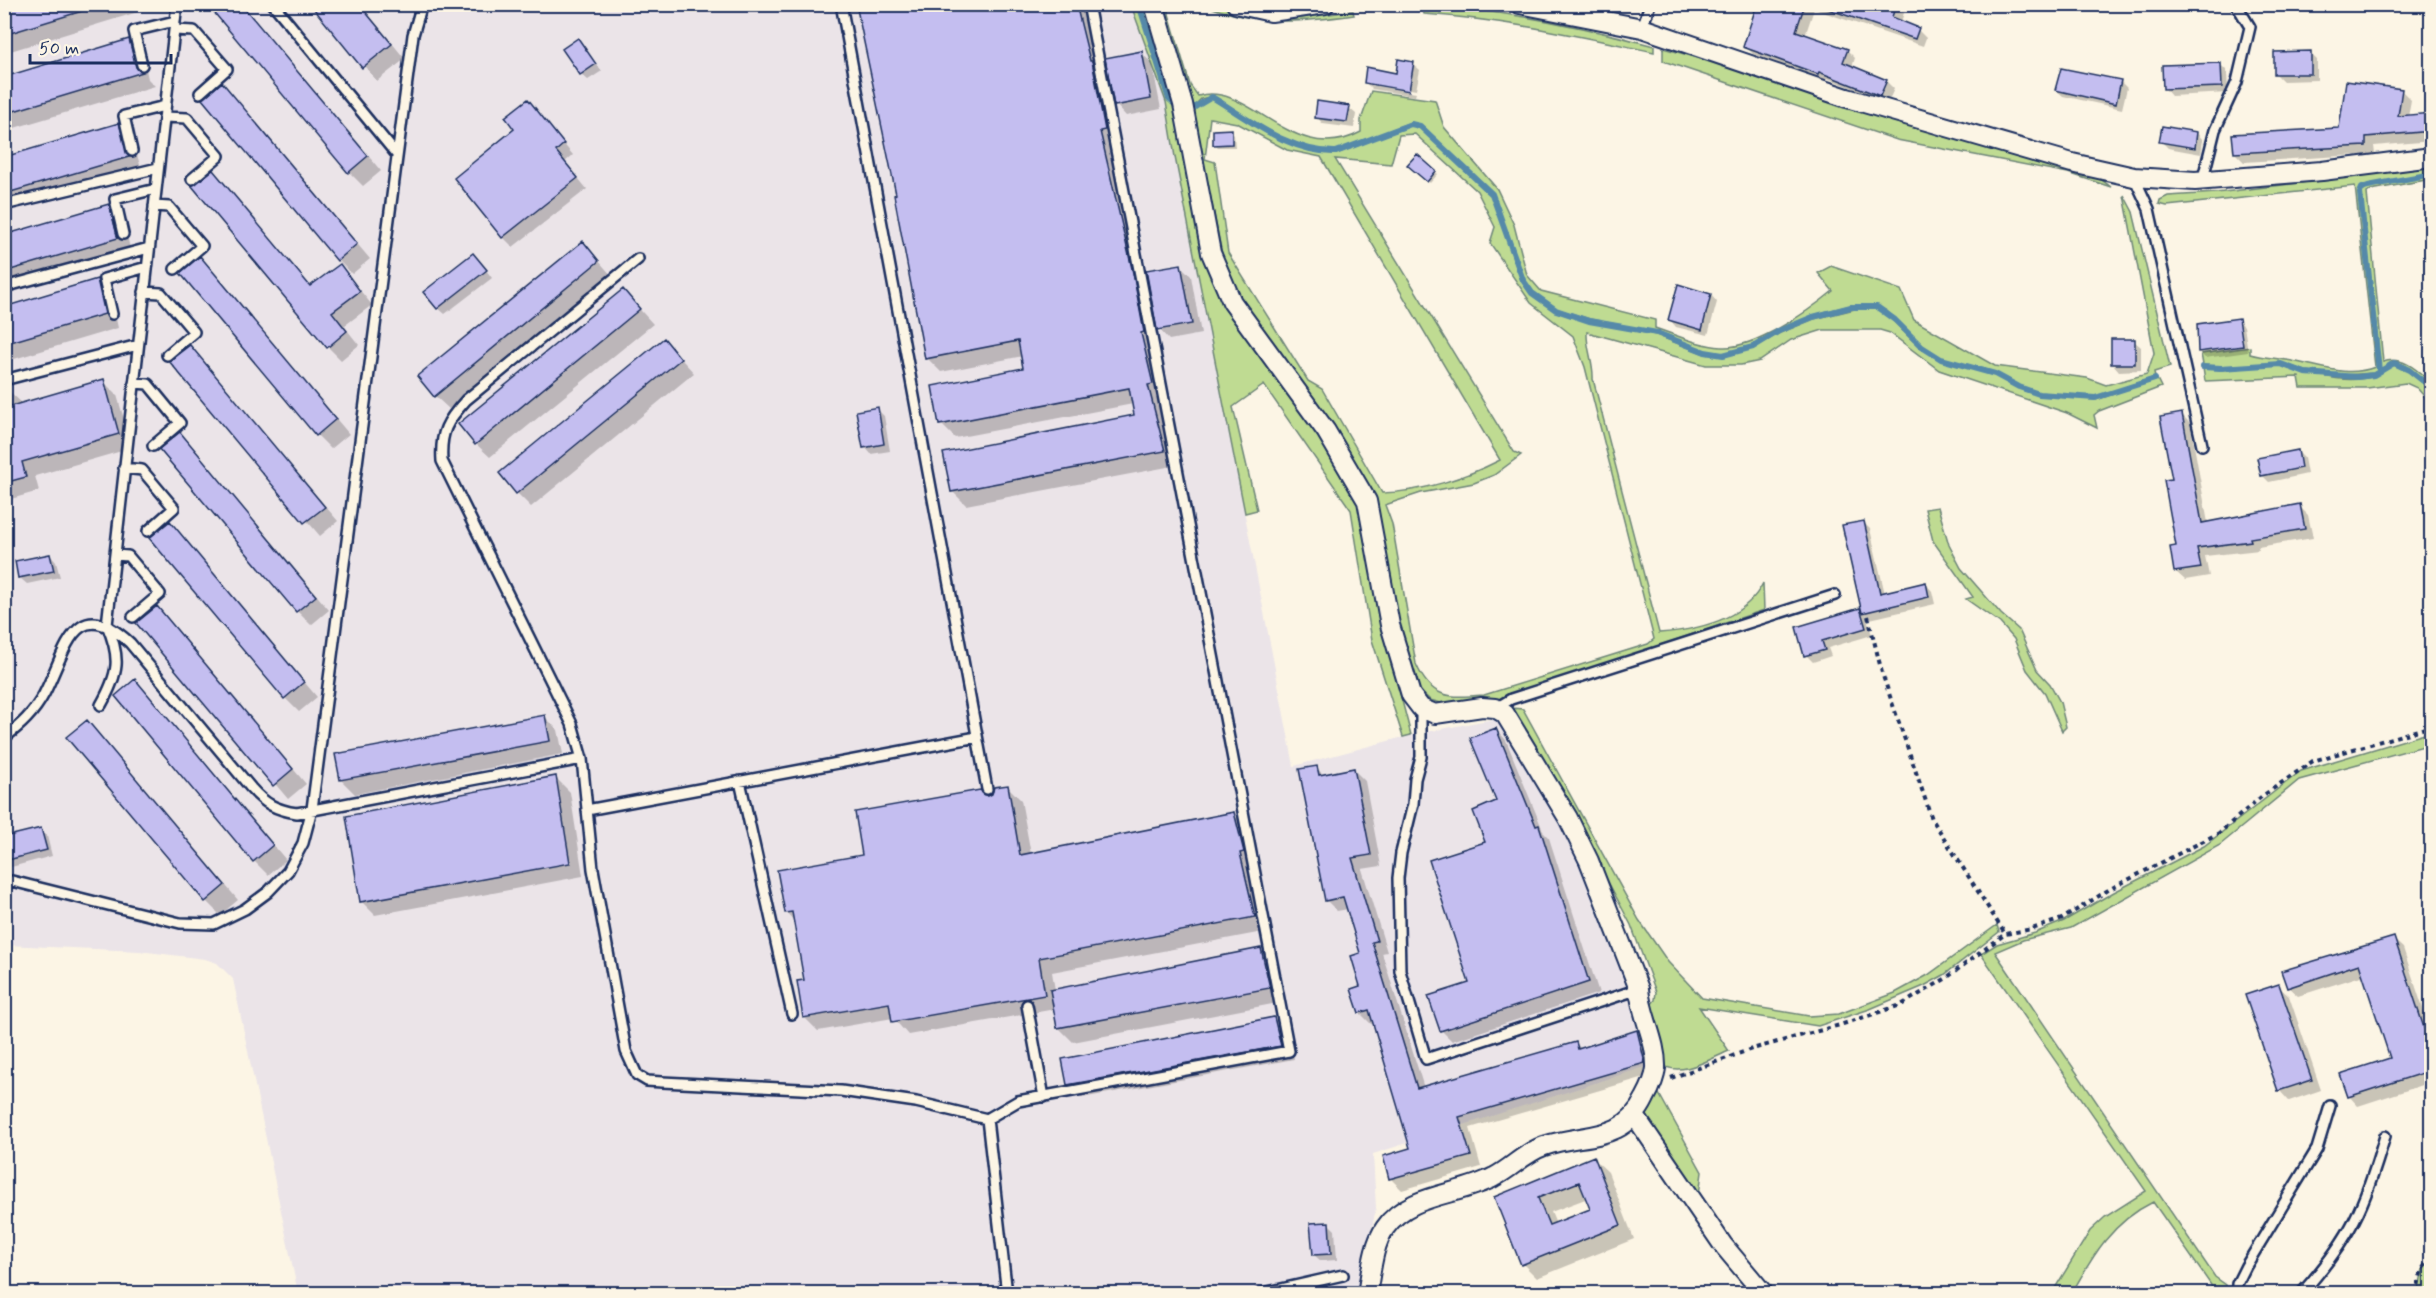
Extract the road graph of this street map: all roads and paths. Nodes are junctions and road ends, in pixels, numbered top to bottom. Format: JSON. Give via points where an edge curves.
{"nodes":[{"id":1,"x":177,"y":4,"type":"edge"},
{"id":2,"x":273,"y":4,"type":"edge"},
{"id":3,"x":422,"y":4,"type":"edge"},
{"id":4,"x":841,"y":4,"type":"edge"},
{"id":5,"x":1088,"y":4,"type":"edge"},
{"id":6,"x":1154,"y":4,"type":"edge"},
{"id":7,"x":1236,"y":4,"type":"edge"},
{"id":8,"x":1325,"y":4,"type":"edge"},
{"id":9,"x":1520,"y":4,"type":"edge"},
{"id":10,"x":1650,"y":4,"type":"edge"},
{"id":11,"x":2236,"y":4,"type":"edge"},
{"id":12,"x":175,"y":26,"type":"junction"},
{"id":13,"x":1642,"y":28,"type":"junction"},
{"id":14,"x":142,"y":65,"type":"dead end"},
{"id":15,"x":200,"y":93,"type":"dead end"},
{"id":16,"x":165,"y":106,"type":"junction"},
{"id":17,"x":164,"y":117,"type":"junction"},
{"id":18,"x":132,"y":151,"type":"dead end"},
{"id":19,"x":397,"y":154,"type":"junction"},
{"id":20,"x":2432,"y":157,"type":"edge"},
{"id":21,"x":158,"y":168,"type":"junction"},
{"id":22,"x":2134,"y":177,"type":"junction"},
{"id":23,"x":192,"y":179,"type":"dead end"},
{"id":24,"x":2195,"y":181,"type":"junction"},
{"id":25,"x":156,"y":189,"type":"junction"},
{"id":26,"x":4,"y":205,"type":"edge"},
{"id":27,"x":154,"y":206,"type":"junction"},
{"id":28,"x":123,"y":234,"type":"dead end"},
{"id":29,"x":149,"y":248,"type":"junction"},
{"id":30,"x":638,"y":259,"type":"dead end"},
{"id":31,"x":147,"y":267,"type":"junction"},
{"id":32,"x":175,"y":269,"type":"dead end"},
{"id":33,"x":4,"y":286,"type":"edge"},
{"id":34,"x":144,"y":292,"type":"junction"},
{"id":35,"x":112,"y":314,"type":"dead end"},
{"id":36,"x":138,"y":345,"type":"junction"},
{"id":37,"x":167,"y":355,"type":"dead end"},
{"id":38,"x":4,"y":380,"type":"edge"},
{"id":39,"x":134,"y":383,"type":"junction"},
{"id":40,"x":2202,"y":445,"type":"dead end"},
{"id":41,"x":153,"y":446,"type":"dead end"},
{"id":42,"x":124,"y":468,"type":"junction"},
{"id":43,"x":148,"y":531,"type":"dead end"},
{"id":44,"x":115,"y":555,"type":"junction"},
{"id":45,"x":1835,"y":594,"type":"dead end"},
{"id":46,"x":1868,"y":616,"type":"dead end"},
{"id":47,"x":133,"y":617,"type":"dead end"},
{"id":48,"x":107,"y":625,"type":"junction"},
{"id":49,"x":101,"y":705,"type":"dead end"},
{"id":50,"x":1420,"y":708,"type":"junction"},
{"id":51,"x":1496,"y":708,"type":"junction"},
{"id":52,"x":2432,"y":726,"type":"edge"},
{"id":53,"x":977,"y":737,"type":"junction"},
{"id":54,"x":4,"y":738,"type":"edge"},
{"id":55,"x":582,"y":759,"type":"junction"},
{"id":56,"x":740,"y":781,"type":"junction"},
{"id":57,"x":987,"y":789,"type":"dead end"},
{"id":58,"x":312,"y":809,"type":"junction"},
{"id":59,"x":587,"y":810,"type":"junction"},
{"id":60,"x":4,"y":884,"type":"edge"},
{"id":61,"x":2004,"y":934,"type":"junction"},
{"id":62,"x":1639,"y":989,"type":"junction"},
{"id":63,"x":1027,"y":1005,"type":"dead end"},
{"id":64,"x":792,"y":1014,"type":"dead end"},
{"id":65,"x":1654,"y":1079,"type":"junction"},
{"id":66,"x":1044,"y":1097,"type":"junction"},
{"id":67,"x":2331,"y":1106,"type":"dead end"},
{"id":68,"x":1635,"y":1116,"type":"junction"},
{"id":69,"x":987,"y":1119,"type":"junction"},
{"id":70,"x":2385,"y":1136,"type":"dead end"},
{"id":71,"x":2432,"y":1258,"type":"edge"},
{"id":72,"x":1343,"y":1275,"type":"dead end"},
{"id":73,"x":1006,"y":1293,"type":"edge"},
{"id":74,"x":1259,"y":1293,"type":"edge"},
{"id":75,"x":1367,"y":1293,"type":"edge"},
{"id":76,"x":1764,"y":1293,"type":"edge"},
{"id":77,"x":2237,"y":1293,"type":"edge"},
{"id":78,"x":2301,"y":1293,"type":"edge"},
{"id":79,"x":2416,"y":1293,"type":"edge"}],
"edges":[{"from":1,"to":12,"type":"lane"},
{"from":2,"to":19,"type":"lane"},
{"from":3,"to":19,"type":"lane","via":[[413,35]]},
{"from":4,"to":53,"type":"lane"},
{"from":5,"to":66,"type":"lane","via":[[1289,1051]]},
{"from":6,"to":50,"type":"street","via":[[1183,104],[1211,253],[1232,302],[1326,431],[1367,501],[1392,634],[1408,687]]},
{"from":7,"to":8,"type":"street","via":[[1271,12]]},
{"from":9,"to":13,"type":"street"},
{"from":10,"to":13,"type":"lane"},
{"from":11,"to":24,"type":"lane","via":[[2250,27],[2204,174]]},
{"from":12,"to":14,"type":"lane","via":[[134,31]]},
{"from":12,"to":15,"type":"lane","via":[[194,31],[226,69]]},
{"from":12,"to":16,"type":"lane"},
{"from":13,"to":22,"type":"street","via":[[1847,98]]},
{"from":16,"to":17,"type":"lane"},
{"from":16,"to":18,"type":"lane","via":[[124,116]]},
{"from":17,"to":21,"type":"lane"},
{"from":17,"to":23,"type":"lane","via":[[187,118],[219,156]]},
{"from":19,"to":58,"type":"lane"},
{"from":20,"to":24,"type":"street"},
{"from":21,"to":25,"type":"lane"},
{"from":21,"to":26,"type":"lane"},
{"from":22,"to":24,"type":"street"},
{"from":22,"to":40,"type":"lane","via":[[2149,209]]},
{"from":25,"to":27,"type":"lane"},
{"from":25,"to":28,"type":"lane","via":[[115,199]]},
{"from":27,"to":29,"type":"lane"},
{"from":27,"to":32,"type":"lane","via":[[169,207],[202,246]]},
{"from":29,"to":31,"type":"lane"},
{"from":29,"to":33,"type":"lane"},
{"from":30,"to":55,"type":"lane","via":[[466,400],[450,418],[440,440],[442,461],[572,724]]},
{"from":31,"to":34,"type":"lane"},
{"from":31,"to":35,"type":"lane","via":[[104,279]]},
{"from":34,"to":36,"type":"lane"},
{"from":34,"to":37,"type":"lane","via":[[161,293],[194,332]]},
{"from":36,"to":38,"type":"lane"},
{"from":36,"to":39,"type":"lane"},
{"from":39,"to":41,"type":"lane","via":[[147,384],[180,423]]},
{"from":39,"to":42,"type":"lane"},
{"from":42,"to":43,"type":"lane","via":[[142,470],[174,508]]},
{"from":42,"to":44,"type":"lane"},
{"from":44,"to":47,"type":"lane","via":[[128,556],[160,594]]},
{"from":44,"to":48,"type":"lane"},
{"from":45,"to":51,"type":"lane","via":[[1511,699]]},
{"from":46,"to":61,"type":"path","via":[[1882,673],[1932,819]]},
{"from":48,"to":49,"type":"lane","via":[[117,648],[116,671]]},
{"from":48,"to":54,"type":"lane","via":[[87,623],[68,639],[44,695],[26,721]]},
{"from":48,"to":58,"type":"lane","via":[[130,644],[264,803],[280,811],[297,813]]},
{"from":50,"to":51,"type":"street","via":[[1435,714]]},
{"from":50,"to":62,"type":"lane","via":[[1421,756],[1401,853],[1398,890],[1400,971],[1426,1059]]},
{"from":51,"to":62,"type":"street","via":[[1505,714],[1568,818],[1607,903]]},
{"from":52,"to":61,"type":"path","via":[[2313,761],[2192,848],[2110,889],[2062,919]]},
{"from":53,"to":56,"type":"lane"},
{"from":53,"to":57,"type":"lane"},
{"from":55,"to":58,"type":"lane"},
{"from":55,"to":59,"type":"lane"},
{"from":56,"to":59,"type":"lane"},
{"from":56,"to":64,"type":"lane"},
{"from":58,"to":60,"type":"lane","via":[[303,843],[288,871],[245,909],[214,924],[180,923],[12,881]]},
{"from":59,"to":69,"type":"lane","via":[[606,946],[626,1051],[637,1076],[647,1081],[841,1091],[916,1102]]},
{"from":61,"to":65,"type":"path","via":[[1946,979],[1900,1005],[1752,1049],[1674,1078]]},
{"from":62,"to":65,"type":"street","via":[[1654,1053]]},
{"from":63,"to":66,"type":"lane"},
{"from":65,"to":68,"type":"street"},
{"from":66,"to":69,"type":"lane","via":[[1018,1101]]},
{"from":67,"to":77,"type":"lane","via":[[2317,1149],[2246,1266]]},
{"from":68,"to":75,"type":"street","via":[[1618,1129],[1545,1145],[1495,1177],[1405,1207],[1384,1229]]},
{"from":68,"to":76,"type":"street","via":[[1724,1245]]},
{"from":69,"to":73,"type":"lane"},
{"from":70,"to":78,"type":"lane","via":[[2360,1212],[2326,1265]]},
{"from":71,"to":79,"type":"path","via":[[2422,1269]]},
{"from":72,"to":74,"type":"lane"}]}
